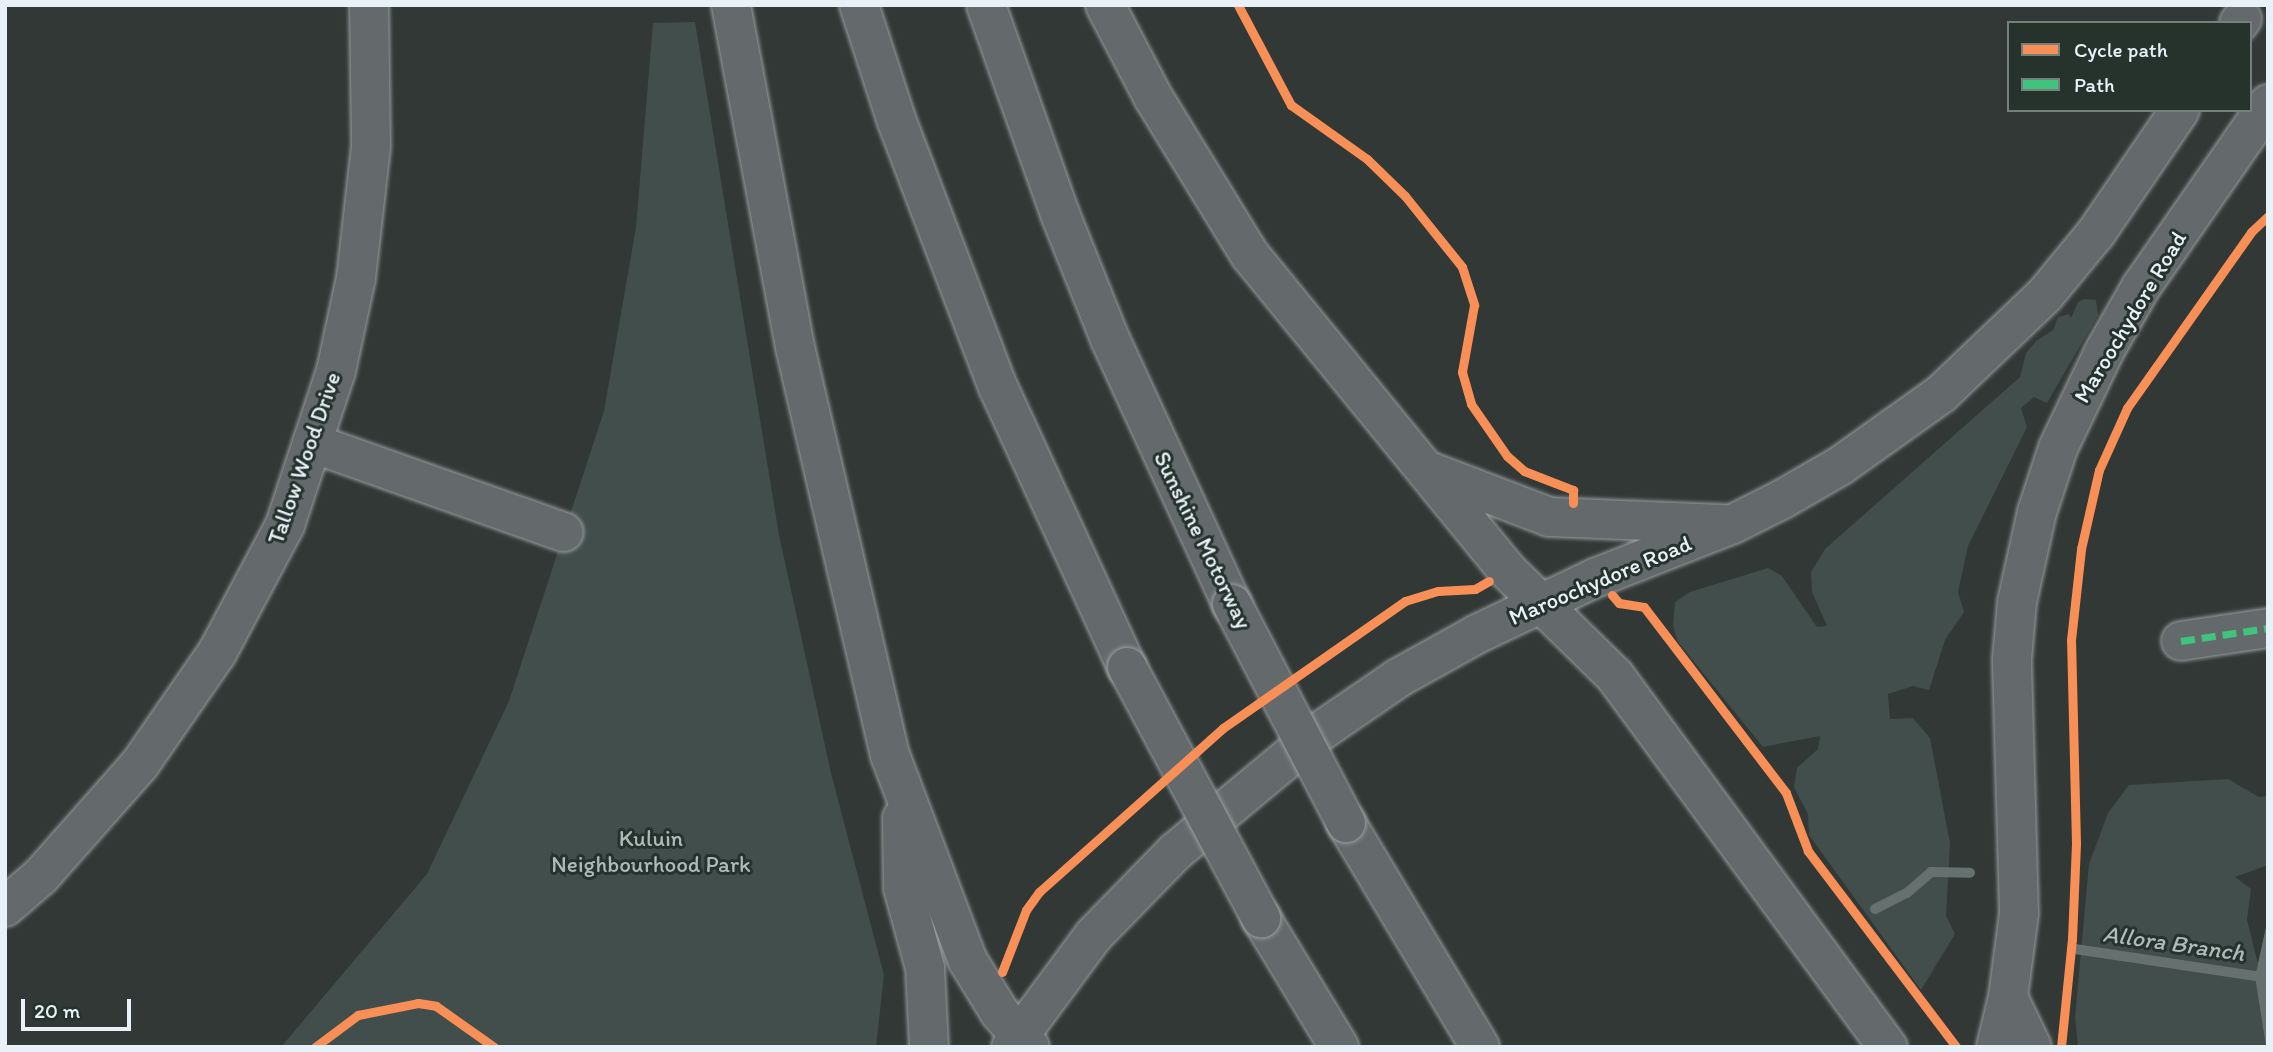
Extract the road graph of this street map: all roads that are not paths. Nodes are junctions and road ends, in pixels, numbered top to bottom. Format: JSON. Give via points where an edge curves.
{"nodes":[{"id":1,"x":369,"y":5,"type":"edge"},
{"id":2,"x":731,"y":5,"type":"edge"},
{"id":3,"x":859,"y":5,"type":"edge"},
{"id":4,"x":986,"y":5,"type":"edge"},
{"id":5,"x":1105,"y":5,"type":"edge"},
{"id":6,"x":2268,"y":104,"type":"edge"},
{"id":7,"x":2179,"y":112,"type":"edge"},
{"id":8,"x":312,"y":443,"type":"junction"},
{"id":9,"x":1426,"y":470,"type":"junction"},
{"id":10,"x":1733,"y":524,"type":"junction"},
{"id":11,"x":564,"y":531,"type":"dead end"},
{"id":12,"x":1541,"y":603,"type":"junction"},
{"id":13,"x":2268,"y":628,"type":"edge"},
{"id":14,"x":2181,"y":641,"type":"dead end"},
{"id":15,"x":902,"y":789,"type":"junction"},
{"id":16,"x":5,"y":907,"type":"edge"},
{"id":17,"x":2008,"y":996,"type":"junction"},
{"id":18,"x":1020,"y":1043,"type":"edge"},
{"id":19,"x":929,"y":1047,"type":"edge"},
{"id":20,"x":1339,"y":1047,"type":"edge"},
{"id":21,"x":1480,"y":1047,"type":"edge"},
{"id":22,"x":1888,"y":1047,"type":"edge"},
{"id":23,"x":1996,"y":1047,"type":"edge"},
{"id":24,"x":2032,"y":1047,"type":"edge"}],
"edges":[{"from":1,"to":8,"type":"main road","name":"Tallow Wood Drive","via":[[371,146],[356,278],[336,371]]},
{"from":2,"to":15,"type":"main road","via":[[795,347],[869,671]]},
{"from":3,"to":20,"type":"main road","bridge":true,"via":[[901,132],[998,387],[1127,667],[1261,918]]},
{"from":4,"to":21,"type":"main road","name":"Sunshine Motorway","bridge":true,"via":[[1060,214],[1110,338],[1232,604],[1346,823]]},
{"from":5,"to":9,"type":"main road","via":[[1153,97],[1250,255],[1324,351]]},
{"from":6,"to":17,"type":"main road","name":"Maroochydore Road","via":[[2141,288],[2099,361],[2058,448],[2037,512],[2017,602],[2012,659],[2021,863]]},
{"from":7,"to":10,"type":"main road","name":"Maroochydore Road","via":[[2096,233],[1991,349],[1941,394],[1840,466]]},
{"from":8,"to":11,"type":"main road"},
{"from":8,"to":16,"type":"main road","name":"Tallow Wood Drive","via":[[285,524],[217,653],[140,764],[41,876]]},
{"from":9,"to":10,"type":"main road","via":[[1549,517]]},
{"from":9,"to":12,"type":"main road","via":[[1506,569]]},
{"from":10,"to":12,"type":"main road","name":"Maroochydore Road"},
{"from":12,"to":18,"type":"main road","name":"Maroochydore Road","via":[[1398,678],[1252,784],[1175,852],[1094,935]]},
{"from":12,"to":22,"type":"main road","via":[[1615,676],[1657,728]]},
{"from":13,"to":14,"type":"main road"},
{"from":15,"to":18,"type":"main road","via":[[968,961]]},
{"from":15,"to":19,"type":"main road","via":[[903,888],[925,968]]},
{"from":17,"to":23,"type":"main road","name":"Maroochydore Road"},
{"from":17,"to":24,"type":"main road"}]}
